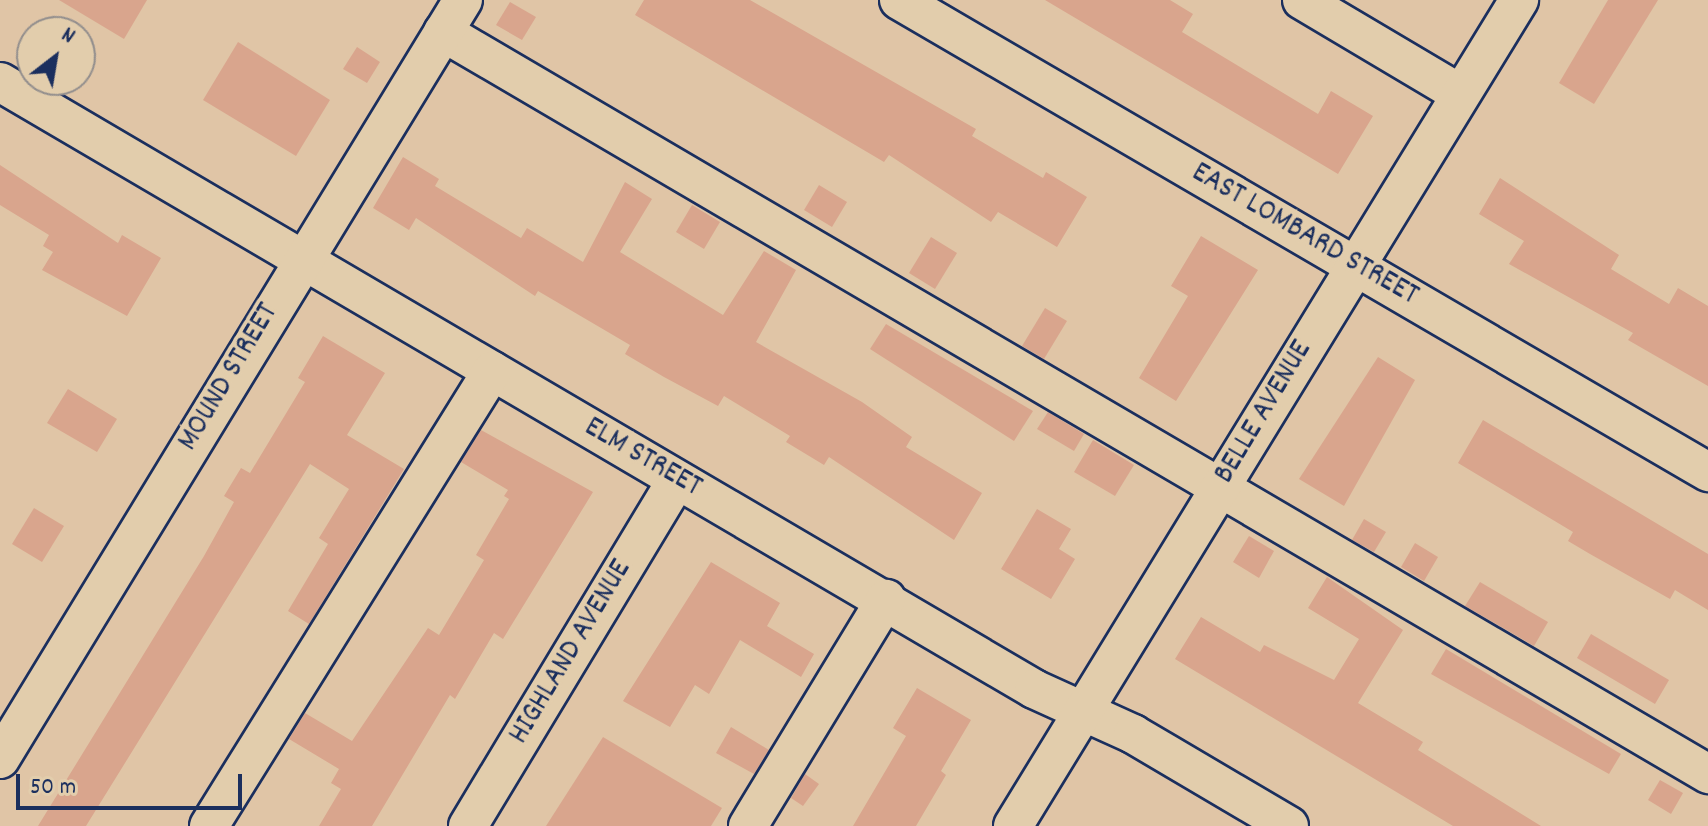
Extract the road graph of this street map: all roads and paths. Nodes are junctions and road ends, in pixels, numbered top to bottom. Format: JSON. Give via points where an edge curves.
{"nodes":[{"id":1,"x":463,"y":0,"type":"edge"},
{"id":2,"x":899,"y":0,"type":"edge"},
{"id":3,"x":1302,"y":0,"type":"edge"},
{"id":4,"x":1519,"y":0,"type":"edge"},
{"id":5,"x":443,"y":32,"type":"junction"},
{"id":6,"x":0,"y":82,"type":"edge"},
{"id":7,"x":1460,"y":94,"type":"junction"},
{"id":8,"x":300,"y":262,"type":"junction"},
{"id":9,"x":1354,"y":265,"type":"junction"},
{"id":10,"x":492,"y":371,"type":"junction"},
{"id":11,"x":1708,"y":472,"type":"edge"},
{"id":12,"x":677,"y":480,"type":"junction"},
{"id":13,"x":1219,"y":490,"type":"junction"},
{"id":14,"x":886,"y":599,"type":"junction"},
{"id":15,"x":1084,"y":711,"type":"junction"},
{"id":16,"x":0,"y":759,"type":"edge"},
{"id":17,"x":1708,"y":774,"type":"edge"},
{"id":18,"x":209,"y":826,"type":"edge"},
{"id":19,"x":468,"y":826,"type":"edge"},
{"id":20,"x":748,"y":826,"type":"edge"},
{"id":21,"x":1013,"y":826,"type":"edge"},
{"id":22,"x":1289,"y":826,"type":"edge"}],
"edges":[{"from":1,"to":5,"type":"street","name":"MOUND STREET"},
{"from":2,"to":9,"type":"street","name":"EAST LOMBARD STREET"},
{"from":3,"to":7,"type":"street"},
{"from":4,"to":7,"type":"street","name":"BELLE AVENUE"},
{"from":5,"to":8,"type":"street","name":"MOUND STREET"},
{"from":5,"to":13,"type":"street"},
{"from":6,"to":8,"type":"street","name":"ELM STREET"},
{"from":7,"to":9,"type":"street","name":"BELLE AVENUE"},
{"from":8,"to":10,"type":"street","name":"ELM STREET"},
{"from":8,"to":16,"type":"street","name":"MOUND STREET"},
{"from":9,"to":11,"type":"street","name":"EAST LOMBARD STREET"},
{"from":9,"to":13,"type":"street","name":"BELLE AVENUE"},
{"from":10,"to":12,"type":"street","name":"ELM STREET"},
{"from":10,"to":18,"type":"street"},
{"from":12,"to":14,"type":"street","name":"ELM STREET"},
{"from":12,"to":19,"type":"street","name":"HIGHLAND AVENUE"},
{"from":13,"to":15,"type":"street","name":"BELLE AVENUE"},
{"from":13,"to":17,"type":"street"},
{"from":14,"to":15,"type":"street","name":"ELM STREET","via":[[1034,689]]},
{"from":14,"to":20,"type":"street"},
{"from":15,"to":21,"type":"street","name":"BELLE AVENUE"},
{"from":15,"to":22,"type":"street","name":"ELM STREET"}]}
